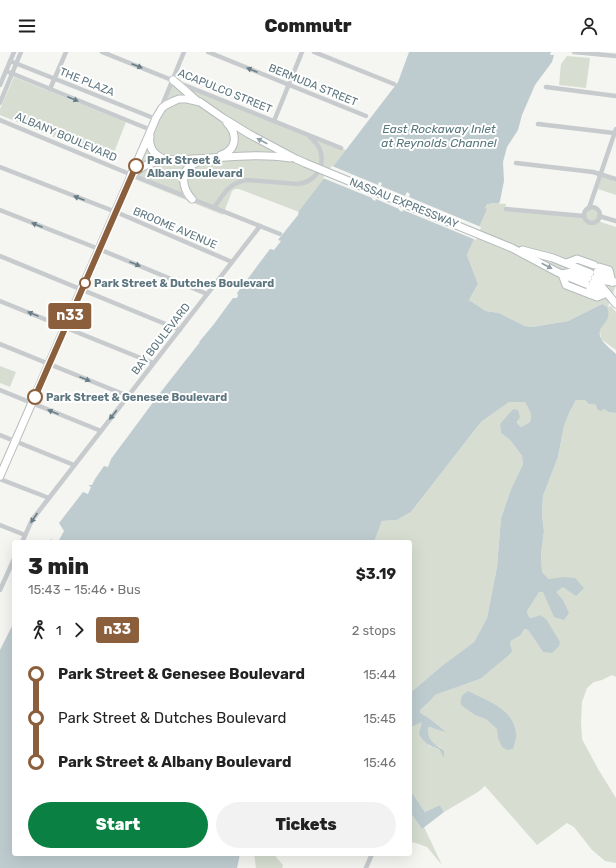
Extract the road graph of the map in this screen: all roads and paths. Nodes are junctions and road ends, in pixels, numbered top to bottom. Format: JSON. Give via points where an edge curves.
{"nodes":[{"id":1,"x":14,"y":52,"type":"edge"},
{"id":2,"x":21,"y":52,"type":"edge"},
{"id":3,"x":66,"y":52,"type":"edge"},
{"id":4,"x":102,"y":52,"type":"edge"},
{"id":5,"x":184,"y":52,"type":"edge"},
{"id":6,"x":208,"y":52,"type":"edge"},
{"id":7,"x":302,"y":52,"type":"edge"},
{"id":8,"x":314,"y":52,"type":"edge"},
{"id":9,"x":574,"y":52,"type":"edge"},
{"id":10,"x":616,"y":56,"type":"edge"},
{"id":11,"x":10,"y":61,"type":"junction"},
{"id":12,"x":17,"y":63,"type":"junction"},
{"id":13,"x":6,"y":71,"type":"junction"},
{"id":14,"x":12,"y":74,"type":"junction"},
{"id":15,"x":55,"y":79,"type":"junction"},
{"id":16,"x":173,"y":80,"type":"junction"},
{"id":17,"x":394,"y":84,"type":"dead end"},
{"id":18,"x":0,"y":85,"type":"edge"},
{"id":19,"x":288,"y":85,"type":"junction"},
{"id":20,"x":546,"y":88,"type":"dead end"},
{"id":21,"x":50,"y":90,"type":"junction"},
{"id":22,"x":616,"y":96,"type":"edge"},
{"id":23,"x":200,"y":102,"type":"junction"},
{"id":24,"x":0,"y":103,"type":"edge"},
{"id":25,"x":366,"y":116,"type":"dead end"},
{"id":26,"x":223,"y":118,"type":"junction"},
{"id":27,"x":156,"y":119,"type":"junction"},
{"id":28,"x":0,"y":120,"type":"edge"},
{"id":29,"x":274,"y":121,"type":"junction"},
{"id":30,"x":538,"y":124,"type":"dead end"},
{"id":31,"x":151,"y":130,"type":"junction"},
{"id":32,"x":615,"y":131,"type":"edge"},
{"id":33,"x":306,"y":134,"type":"junction"},
{"id":34,"x":341,"y":148,"type":"dead end"},
{"id":35,"x":215,"y":157,"type":"junction"},
{"id":36,"x":205,"y":159,"type":"junction"},
{"id":37,"x":296,"y":159,"type":"junction"},
{"id":38,"x":176,"y":160,"type":"junction"},
{"id":39,"x":516,"y":163,"type":"dead end"},
{"id":40,"x":0,"y":167,"type":"edge"},
{"id":41,"x":600,"y":174,"type":"junction"},
{"id":42,"x":132,"y":175,"type":"junction"},
{"id":43,"x":616,"y":179,"type":"edge"},
{"id":44,"x":192,"y":199,"type":"junction"},
{"id":45,"x":214,"y":208,"type":"junction"},
{"id":46,"x":589,"y":208,"type":"junction"},
{"id":47,"x":506,"y":209,"type":"dead end"},
{"id":48,"x":0,"y":210,"type":"edge"},
{"id":49,"x":116,"y":212,"type":"junction"},
{"id":50,"x":584,"y":216,"type":"junction"},
{"id":51,"x":599,"y":216,"type":"junction"},
{"id":52,"x":616,"y":221,"type":"edge"},
{"id":53,"x":260,"y":226,"type":"junction"},
{"id":54,"x":280,"y":234,"type":"dead end"},
{"id":55,"x":512,"y":248,"type":"junction"},
{"id":56,"x":99,"y":249,"type":"junction"},
{"id":57,"x":0,"y":256,"type":"edge"},
{"id":58,"x":232,"y":262,"type":"junction"},
{"id":59,"x":567,"y":263,"type":"junction"},
{"id":60,"x":562,"y":274,"type":"junction"},
{"id":61,"x":591,"y":278,"type":"junction"},
{"id":62,"x":615,"y":282,"type":"edge"},
{"id":63,"x":82,"y":289,"type":"junction"},
{"id":64,"x":607,"y":293,"type":"junction"},
{"id":65,"x":207,"y":294,"type":"junction"},
{"id":66,"x":616,"y":296,"type":"edge"},
{"id":67,"x":0,"y":301,"type":"edge"},
{"id":68,"x":616,"y":304,"type":"edge"},
{"id":69,"x":65,"y":327,"type":"junction"},
{"id":70,"x":180,"y":330,"type":"junction"},
{"id":71,"x":0,"y":344,"type":"edge"},
{"id":72,"x":153,"y":363,"type":"junction"},
{"id":73,"x":49,"y":364,"type":"junction"},
{"id":74,"x":0,"y":390,"type":"edge"},
{"id":75,"x":128,"y":396,"type":"junction"},
{"id":76,"x":32,"y":403,"type":"junction"},
{"id":77,"x":101,"y":431,"type":"junction"},
{"id":78,"x":0,"y":435,"type":"edge"},
{"id":79,"x":15,"y":441,"type":"junction"},
{"id":80,"x":74,"y":465,"type":"junction"},
{"id":81,"x":0,"y":478,"type":"edge"},
{"id":82,"x":49,"y":498,"type":"junction"},
{"id":83,"x":0,"y":525,"type":"edge"},
{"id":84,"x":25,"y":535,"type":"junction"},
{"id":85,"x":23,"y":540,"type":"edge"},
{"id":86,"x":12,"y":563,"type":"edge"},
{"id":87,"x":0,"y":590,"type":"edge"},
{"id":88,"x":371,"y":856,"type":"edge"},
{"id":89,"x":366,"y":868,"type":"edge"}],
"edges":[{"from":1,"to":11,"type":"street"},
{"from":2,"to":12,"type":"street"},
{"from":3,"to":15,"type":"street"},
{"from":4,"to":16,"type":"street","name":"ACAPULCO STREET","one_way":true},
{"from":5,"to":16,"type":"street"},
{"from":19,"to":6,"type":"street","name":"BERMUDA STREET","one_way":true},
{"from":7,"to":19,"type":"street"},
{"from":8,"to":17,"type":"street"},
{"from":9,"to":10,"type":"street"},
{"from":11,"to":12,"type":"street","name":"THE PLAZA"},
{"from":11,"to":13,"type":"street"},
{"from":12,"to":14,"type":"street"},
{"from":12,"to":15,"type":"street","name":"THE PLAZA"},
{"from":13,"to":14,"type":"street","name":"THE PLAZA"},
{"from":13,"to":18,"type":"street"},
{"from":14,"to":21,"type":"street","name":"THE PLAZA"},
{"from":14,"to":24,"type":"street"},
{"from":15,"to":21,"type":"street"},
{"from":15,"to":27,"type":"street","name":"THE PLAZA"},
{"from":16,"to":23,"type":"highway"},
{"from":16,"to":27,"type":"street"},
{"from":16,"to":29,"type":"street","name":"ACAPULCO STREET"},
{"from":19,"to":25,"type":"street","name":"BERMUDA STREET"},
{"from":19,"to":29,"type":"street"},
{"from":20,"to":22,"type":"street"},
{"from":21,"to":31,"type":"street","name":"THE PLAZA","one_way":true},
{"from":23,"to":26,"type":"highway","name":"NASSAU EXPRESSWAY"},
{"from":23,"to":27,"type":"highway","name":"NASSAU EXPRESSWAY","via":[[179,99],[162,108]]},
{"from":26,"to":35,"type":"highway","via":[[233,132],[233,145],[226,154]]},
{"from":37,"to":26,"type":"highway","name":"NASSAU EXPRESSWAY","one_way":true},
{"from":27,"to":31,"type":"highway"},
{"from":28,"to":42,"type":"street","name":"ALBANY BOULEVARD"},
{"from":29,"to":33,"type":"street","name":"ACAPULCO STREET"},
{"from":30,"to":32,"type":"street"},
{"from":31,"to":38,"type":"highway","via":[[149,140],[153,152],[158,157]]},
{"from":31,"to":42,"type":"highway"},
{"from":32,"to":41,"type":"street"},
{"from":33,"to":34,"type":"street","name":"ACAPULCO STREET"},
{"from":33,"to":45,"type":"street","via":[[315,142],[322,159],[319,170],[307,183],[240,181],[225,192]]},
{"from":35,"to":36,"type":"highway","name":"NASSAU EXPRESSWAY"},
{"from":35,"to":37,"type":"highway","name":"NASSAU EXPRESSWAY","via":[[277,156]]},
{"from":36,"to":38,"type":"highway","name":"NASSAU EXPRESSWAY"},
{"from":36,"to":44,"type":"highway","via":[[192,165],[185,173],[186,190]]},
{"from":37,"to":55,"type":"highway","name":"NASSAU EXPRESSWAY","bridge":true},
{"from":38,"to":42,"type":"highway","name":"NASSAU EXPRESSWAY","via":[[148,164]]},
{"from":39,"to":41,"type":"street"},
{"from":49,"to":40,"type":"street","name":"BROOME AVENUE","one_way":true},
{"from":41,"to":43,"type":"street"},
{"from":41,"to":46,"type":"street"},
{"from":42,"to":44,"type":"street","name":"ALBANY BOULEVARD"},
{"from":42,"to":49,"type":"highway"},
{"from":44,"to":45,"type":"street","name":"ALBANY BOULEVARD"},
{"from":45,"to":53,"type":"street","name":"ALBANY BOULEVARD"},
{"from":46,"to":50,"type":"street"},
{"from":46,"to":51,"type":"street","via":[[597,209]]},
{"from":47,"to":50,"type":"street"},
{"from":56,"to":48,"type":"street","one_way":true},
{"from":49,"to":56,"type":"highway"},
{"from":49,"to":58,"type":"street","name":"BROOME AVENUE"},
{"from":50,"to":51,"type":"street","via":[[586,221],[593,223]]},
{"from":51,"to":52,"type":"street"},
{"from":53,"to":54,"type":"street","name":"ALBANY BOULEVARD"},
{"from":53,"to":58,"type":"street","name":"BAY BOULEVARD"},
{"from":55,"to":59,"type":"highway","name":"NASSAU EXPRESSWAY"},
{"from":55,"to":60,"type":"highway","name":"NASSAU EXPRESSWAY","one_way":true},
{"from":56,"to":63,"type":"highway"},
{"from":56,"to":65,"type":"street","one_way":true},
{"from":57,"to":63,"type":"street"},
{"from":58,"to":65,"type":"street","name":"BAY BOULEVARD"},
{"from":59,"to":61,"type":"highway"},
{"from":59,"to":61,"type":"highway","via":[[576,258]]},
{"from":60,"to":61,"type":"highway","name":"NASSAU EXPRESSWAY"},
{"from":60,"to":64,"type":"highway","via":[[566,285],[597,297]]},
{"from":61,"to":62,"type":"highway","name":"NASSAU EXPRESSWAY"},
{"from":61,"to":64,"type":"highway","via":[[603,285]]},
{"from":61,"to":64,"type":"highway","via":[[598,295]]},
{"from":63,"to":69,"type":"highway"},
{"from":63,"to":70,"type":"street"},
{"from":64,"to":66,"type":"highway"},
{"from":64,"to":68,"type":"highway"},
{"from":65,"to":70,"type":"street","name":"BAY BOULEVARD"},
{"from":69,"to":67,"type":"street","one_way":true},
{"from":69,"to":72,"type":"street"},
{"from":69,"to":73,"type":"highway"},
{"from":70,"to":72,"type":"street","name":"BAY BOULEVARD"},
{"from":71,"to":73,"type":"street"},
{"from":72,"to":75,"type":"street","name":"BAY BOULEVARD"},
{"from":73,"to":75,"type":"street","one_way":true},
{"from":73,"to":76,"type":"highway"},
{"from":74,"to":76,"type":"street"},
{"from":75,"to":77,"type":"street","name":"BAY BOULEVARD","one_way":true},
{"from":77,"to":76,"type":"street","one_way":true},
{"from":76,"to":79,"type":"highway"},
{"from":77,"to":80,"type":"street","name":"BAY BOULEVARD"},
{"from":78,"to":79,"type":"street"},
{"from":79,"to":80,"type":"street"},
{"from":79,"to":81,"type":"highway"},
{"from":80,"to":82,"type":"street","name":"BAY BOULEVARD"},
{"from":81,"to":82,"type":"street"},
{"from":82,"to":84,"type":"street","name":"BAY BOULEVARD","one_way":true,"via":[[32,520]]},
{"from":83,"to":84,"type":"street"},
{"from":84,"to":85,"type":"street","name":"BAY BOULEVARD"},
{"from":86,"to":87,"type":"street"},
{"from":88,"to":89,"type":"street"}]}
